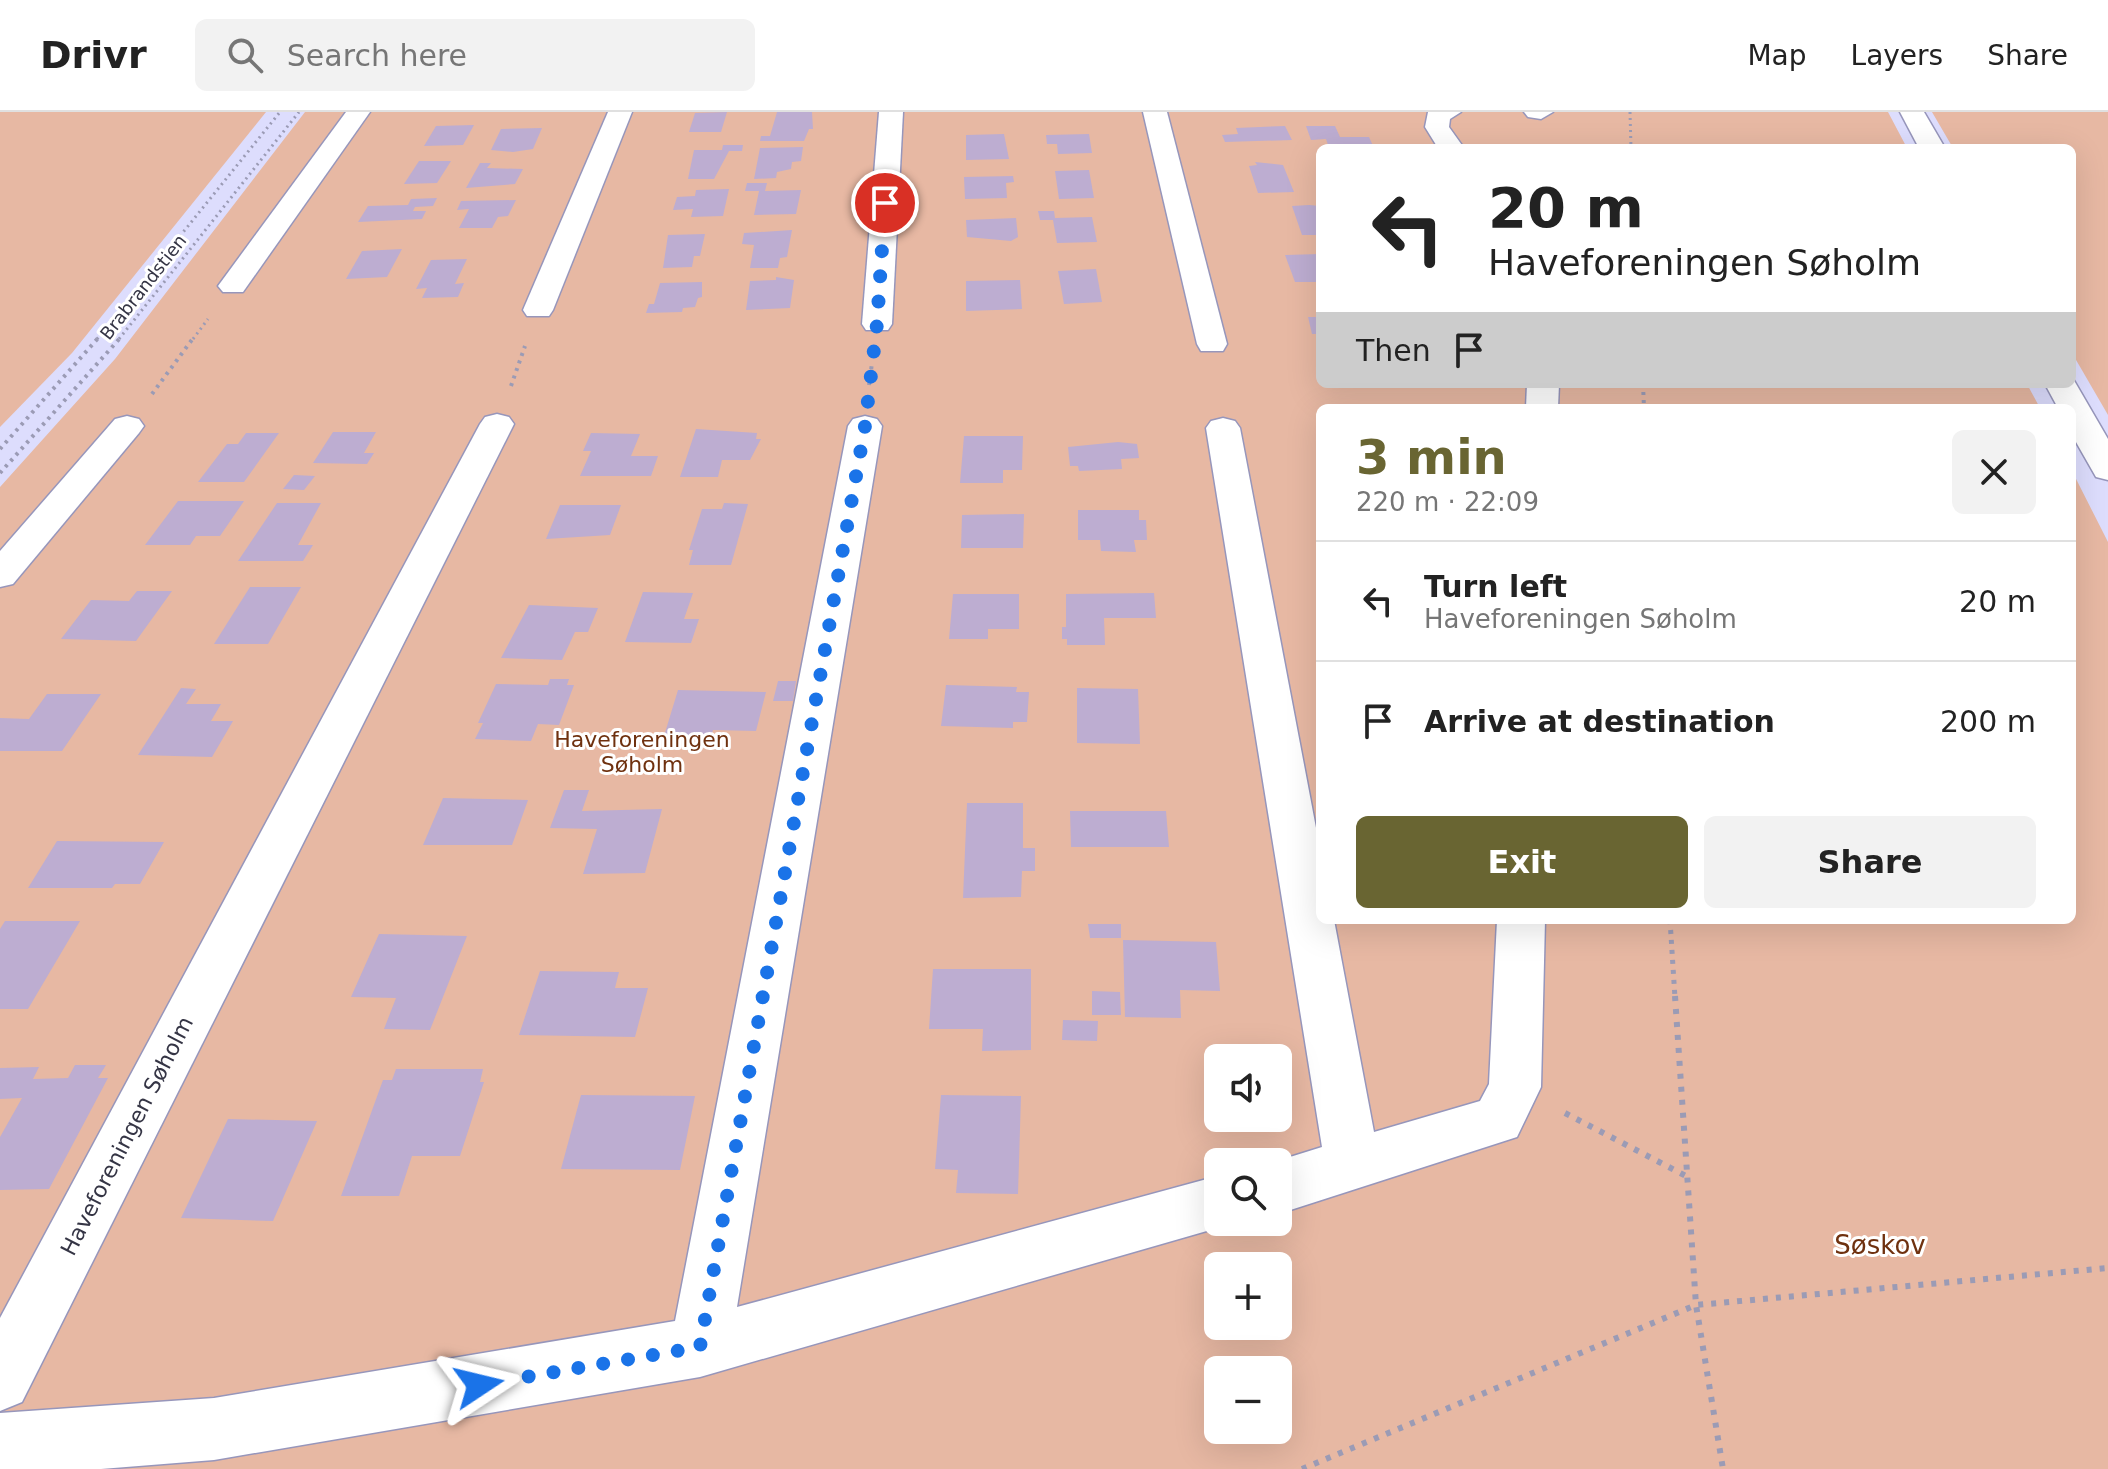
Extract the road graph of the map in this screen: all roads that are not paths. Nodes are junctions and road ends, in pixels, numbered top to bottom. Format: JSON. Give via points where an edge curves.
{"nodes":[{"id":1,"x":358,"y":112,"type":"edge"},
{"id":2,"x":620,"y":112,"type":"edge"},
{"id":3,"x":891,"y":112,"type":"edge"},
{"id":4,"x":1155,"y":112,"type":"edge"},
{"id":5,"x":1449,"y":112,"type":"edge"},
{"id":6,"x":1912,"y":112,"type":"edge"},
{"id":7,"x":1448,"y":144,"type":"edge"},
{"id":8,"x":1930,"y":144,"type":"edge"},
{"id":9,"x":233,"y":286,"type":"road end"},
{"id":10,"x":538,"y":310,"type":"road end"},
{"id":11,"x":877,"y":324,"type":"road end"},
{"id":12,"x":1212,"y":344,"type":"dead end"},
{"id":13,"x":2076,"y":411,"type":"edge"},
{"id":14,"x":497,"y":424,"type":"road end"},
{"id":15,"x":127,"y":426,"type":"road end"},
{"id":16,"x":865,"y":426,"type":"road end"},
{"id":17,"x":1223,"y":428,"type":"dead end"},
{"id":18,"x":2108,"y":470,"type":"edge"},
{"id":19,"x":0,"y":575,"type":"edge"},
{"id":20,"x":1521,"y":924,"type":"edge"},
{"id":21,"x":1353,"y":1166,"type":"junction"},
{"id":22,"x":1292,"y":1183,"type":"edge"},
{"id":23,"x":1204,"y":1207,"type":"edge"},
{"id":24,"x":700,"y":1347,"type":"junction"},
{"id":25,"x":0,"y":1380,"type":"edge"},
{"id":26,"x":0,"y":1445,"type":"edge"}],
"edges":[{"from":1,"to":9,"type":"street"},
{"from":2,"to":10,"type":"street"},
{"from":3,"to":11,"type":"street"},
{"from":4,"to":12,"type":"street"},
{"from":5,"to":7,"type":"street","via":[[1439,114],[1437,127]]},
{"from":6,"to":8,"type":"street"},
{"from":13,"to":18,"type":"street"},
{"from":14,"to":25,"type":"street","name":"Haveforeningen Søholm"},
{"from":15,"to":19,"type":"street"},
{"from":16,"to":24,"type":"street"},
{"from":17,"to":21,"type":"street"},
{"from":20,"to":21,"type":"street","via":[[1515,1087],[1498,1120]]},
{"from":21,"to":22,"type":"street"},
{"from":23,"to":24,"type":"street"},
{"from":24,"to":26,"type":"street","via":[[214,1429]]}]}
